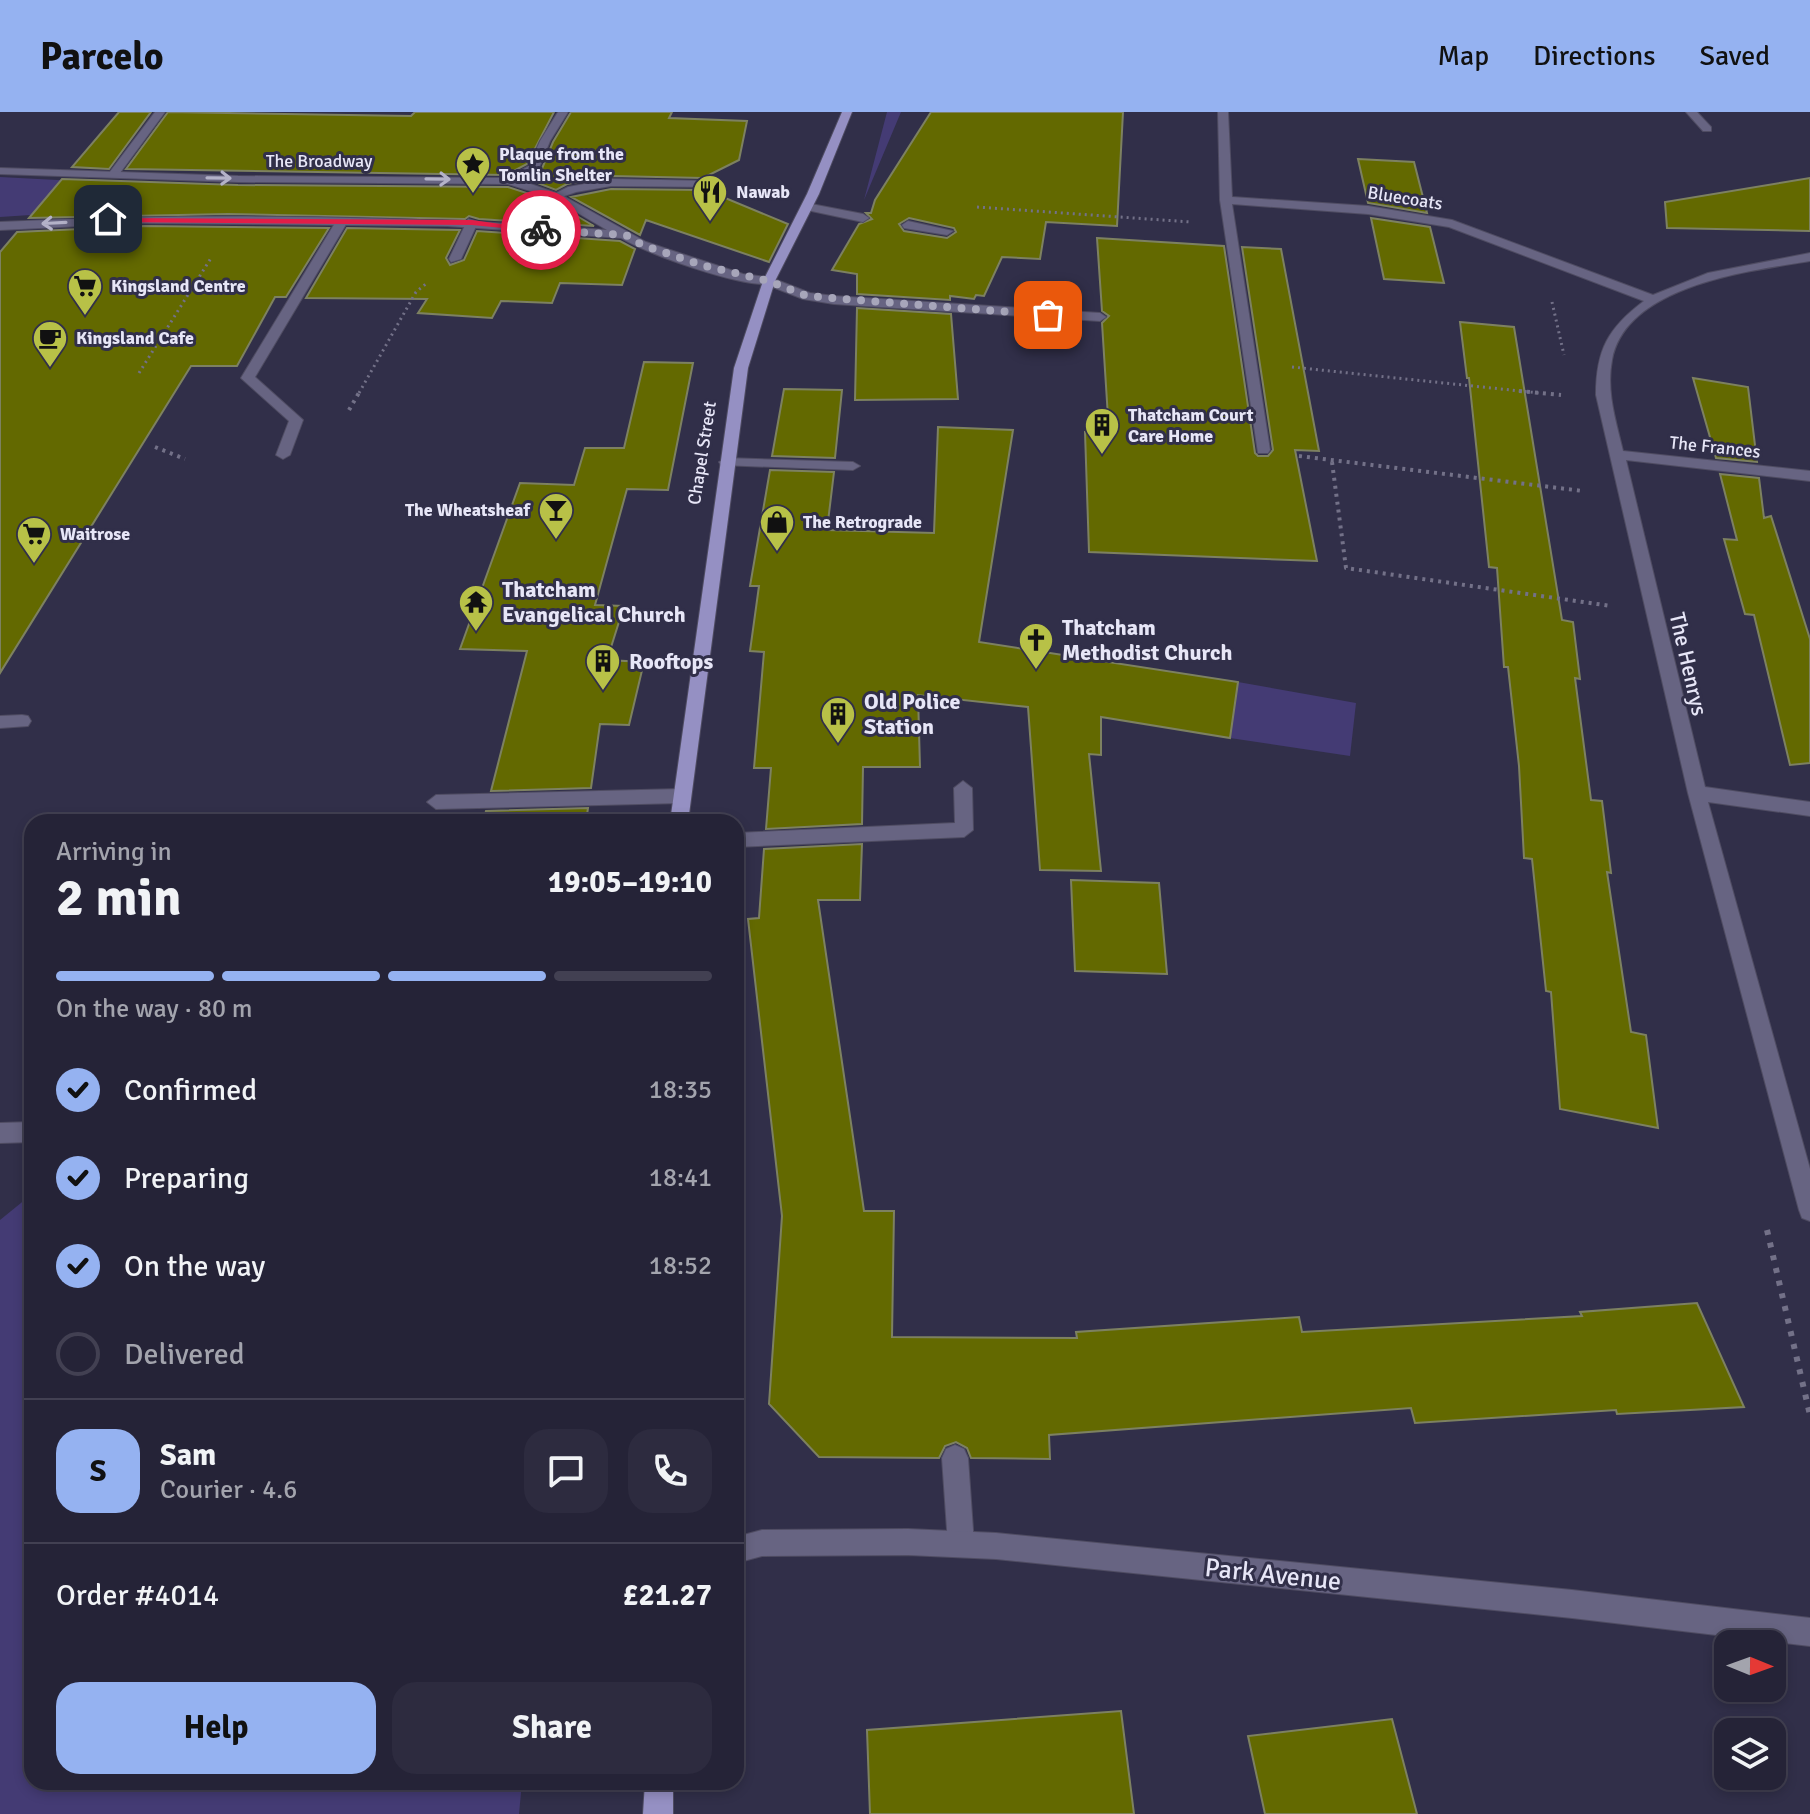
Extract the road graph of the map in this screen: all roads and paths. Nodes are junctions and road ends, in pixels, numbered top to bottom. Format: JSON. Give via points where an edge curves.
{"nodes":[{"id":1,"x":160,"y":112,"type":"edge"},
{"id":2,"x":563,"y":112,"type":"edge"},
{"id":3,"x":847,"y":112,"type":"edge"},
{"id":4,"x":1223,"y":112,"type":"edge"},
{"id":5,"x":1691,"y":112,"type":"edge"},
{"id":6,"x":1707,"y":129,"type":"dead end"},
{"id":7,"x":0,"y":171,"type":"edge"},
{"id":8,"x":113,"y":175,"type":"junction"},
{"id":9,"x":509,"y":181,"type":"junction"},
{"id":10,"x":712,"y":184,"type":"dead end"},
{"id":11,"x":556,"y":196,"type":"junction"},
{"id":12,"x":1226,"y":200,"type":"junction"},
{"id":13,"x":806,"y":207,"type":"junction"},
{"id":14,"x":975,"y":207,"type":"dead end"},
{"id":15,"x":863,"y":218,"type":"dead end"},
{"id":16,"x":342,"y":221,"type":"junction"},
{"id":17,"x":472,"y":222,"type":"junction"},
{"id":18,"x":908,"y":225,"type":"dead end"},
{"id":19,"x":1228,"y":225,"type":"junction"},
{"id":20,"x":0,"y":226,"type":"edge"},
{"id":21,"x":947,"y":231,"type":"dead end"},
{"id":22,"x":626,"y":235,"type":"junction"},
{"id":23,"x":216,"y":250,"type":"dead end"},
{"id":24,"x":1810,"y":257,"type":"edge"},
{"id":25,"x":455,"y":259,"type":"joint"},
{"id":26,"x":769,"y":281,"type":"junction"},
{"id":27,"x":1654,"y":300,"type":"junction"},
{"id":28,"x":1100,"y":317,"type":"dead end"},
{"id":29,"x":1250,"y":362,"type":"junction"},
{"id":30,"x":139,"y":373,"type":"dead end"},
{"id":31,"x":1574,"y":396,"type":"dead end"},
{"id":32,"x":349,"y":410,"type":"dead end"},
{"id":33,"x":155,"y":447,"type":"dead end"},
{"id":34,"x":1263,"y":450,"type":"joint"},
{"id":35,"x":283,"y":455,"type":"dead end"},
{"id":36,"x":1617,"y":455,"type":"junction"},
{"id":37,"x":185,"y":459,"type":"dead end"},
{"id":38,"x":726,"y":462,"type":"junction"},
{"id":39,"x":1332,"y":462,"type":"junction"},
{"id":40,"x":853,"y":466,"type":"dead end"},
{"id":41,"x":1810,"y":476,"type":"edge"},
{"id":42,"x":1596,"y":493,"type":"dead end"},
{"id":43,"x":1624,"y":608,"type":"dead end"},
{"id":44,"x":22,"y":721,"type":"dead end"},
{"id":45,"x":0,"y":722,"type":"edge"},
{"id":46,"x":963,"y":788,"type":"dead end"},
{"id":47,"x":1697,"y":793,"type":"junction"},
{"id":48,"x":681,"y":796,"type":"junction"},
{"id":49,"x":436,"y":802,"type":"dead end"},
{"id":50,"x":1810,"y":809,"type":"edge"},
{"id":51,"x":680,"y":814,"type":"edge"},
{"id":52,"x":744,"y":840,"type":"edge"},
{"id":53,"x":24,"y":1132,"type":"edge"},
{"id":54,"x":0,"y":1133,"type":"edge"},
{"id":55,"x":1810,"y":1210,"type":"edge"},
{"id":56,"x":955,"y":1458,"type":"dead end"},
{"id":57,"x":961,"y":1544,"type":"junction"},
{"id":58,"x":744,"y":1548,"type":"edge"},
{"id":59,"x":1810,"y":1632,"type":"edge"},
{"id":60,"x":659,"y":1790,"type":"edge"},
{"id":61,"x":658,"y":1814,"type":"edge"}],
"edges":[{"from":1,"to":8,"type":"street"},
{"from":2,"to":9,"type":"street","via":[[534,168]]},
{"from":3,"to":13,"type":"main road","name":"Chapel Street"},
{"from":4,"to":12,"type":"street"},
{"from":5,"to":6,"type":"street"},
{"from":7,"to":8,"type":"street","name":"The Broadway"},
{"from":8,"to":9,"type":"street","name":"The Broadway","one_way":true},
{"from":9,"to":11,"type":"street","name":"The Broadway"},
{"from":10,"to":11,"type":"street","via":[[621,183]]},
{"from":11,"to":22,"type":"street","name":"The Broadway"},
{"from":12,"to":19,"type":"street"},
{"from":12,"to":27,"type":"street","name":"Bluecoats","via":[[1368,210],[1452,224]]},
{"from":13,"to":15,"type":"street"},
{"from":13,"to":26,"type":"main road","name":"Chapel Street"},
{"from":14,"to":19,"type":"path"},
{"from":16,"to":17,"type":"street","name":"The Broadway"},
{"from":16,"to":20,"type":"street","name":"The Broadway","one_way":true,"via":[[132,219]]},
{"from":16,"to":35,"type":"street","via":[[248,378],[296,420]]},
{"from":17,"to":22,"type":"street","name":"The Broadway"},
{"from":17,"to":25,"type":"street"},
{"from":18,"to":21,"type":"street"},
{"from":19,"to":29,"type":"street"},
{"from":22,"to":26,"type":"street","name":"The Broadway","via":[[705,266]]},
{"from":23,"to":30,"type":"path"},
{"from":24,"to":27,"type":"street","name":"The Henrys","via":[[1707,277]]},
{"from":25,"to":32,"type":"path","via":[[416,292]]},
{"from":26,"to":28,"type":"street","name":"The Broadway","via":[[834,300]]},
{"from":26,"to":38,"type":"main road","name":"Chapel Street","via":[[741,368]]},
{"from":27,"to":36,"type":"street","name":"The Henrys","via":[[1608,348],[1603,395]]},
{"from":29,"to":31,"type":"path"},
{"from":29,"to":34,"type":"street"},
{"from":33,"to":37,"type":"path"},
{"from":34,"to":39,"type":"path"},
{"from":36,"to":41,"type":"street","name":"The Frances"},
{"from":36,"to":47,"type":"street","name":"The Henrys"},
{"from":38,"to":40,"type":"street"},
{"from":38,"to":48,"type":"main road","name":"Chapel Street"},
{"from":39,"to":42,"type":"path"},
{"from":39,"to":43,"type":"path","via":[[1346,568]]},
{"from":44,"to":45,"type":"street"},
{"from":46,"to":52,"type":"street","via":[[964,830]]},
{"from":47,"to":50,"type":"street"},
{"from":47,"to":55,"type":"street","name":"The Henrys"},
{"from":48,"to":49,"type":"street"},
{"from":48,"to":51,"type":"main road","name":"Chapel Street"},
{"from":53,"to":54,"type":"street"},
{"from":56,"to":57,"type":"street"},
{"from":57,"to":58,"type":"street","name":"Park Avenue","via":[[762,1543]]},
{"from":57,"to":59,"type":"street","name":"Park Avenue"},
{"from":60,"to":61,"type":"main road"}]}
